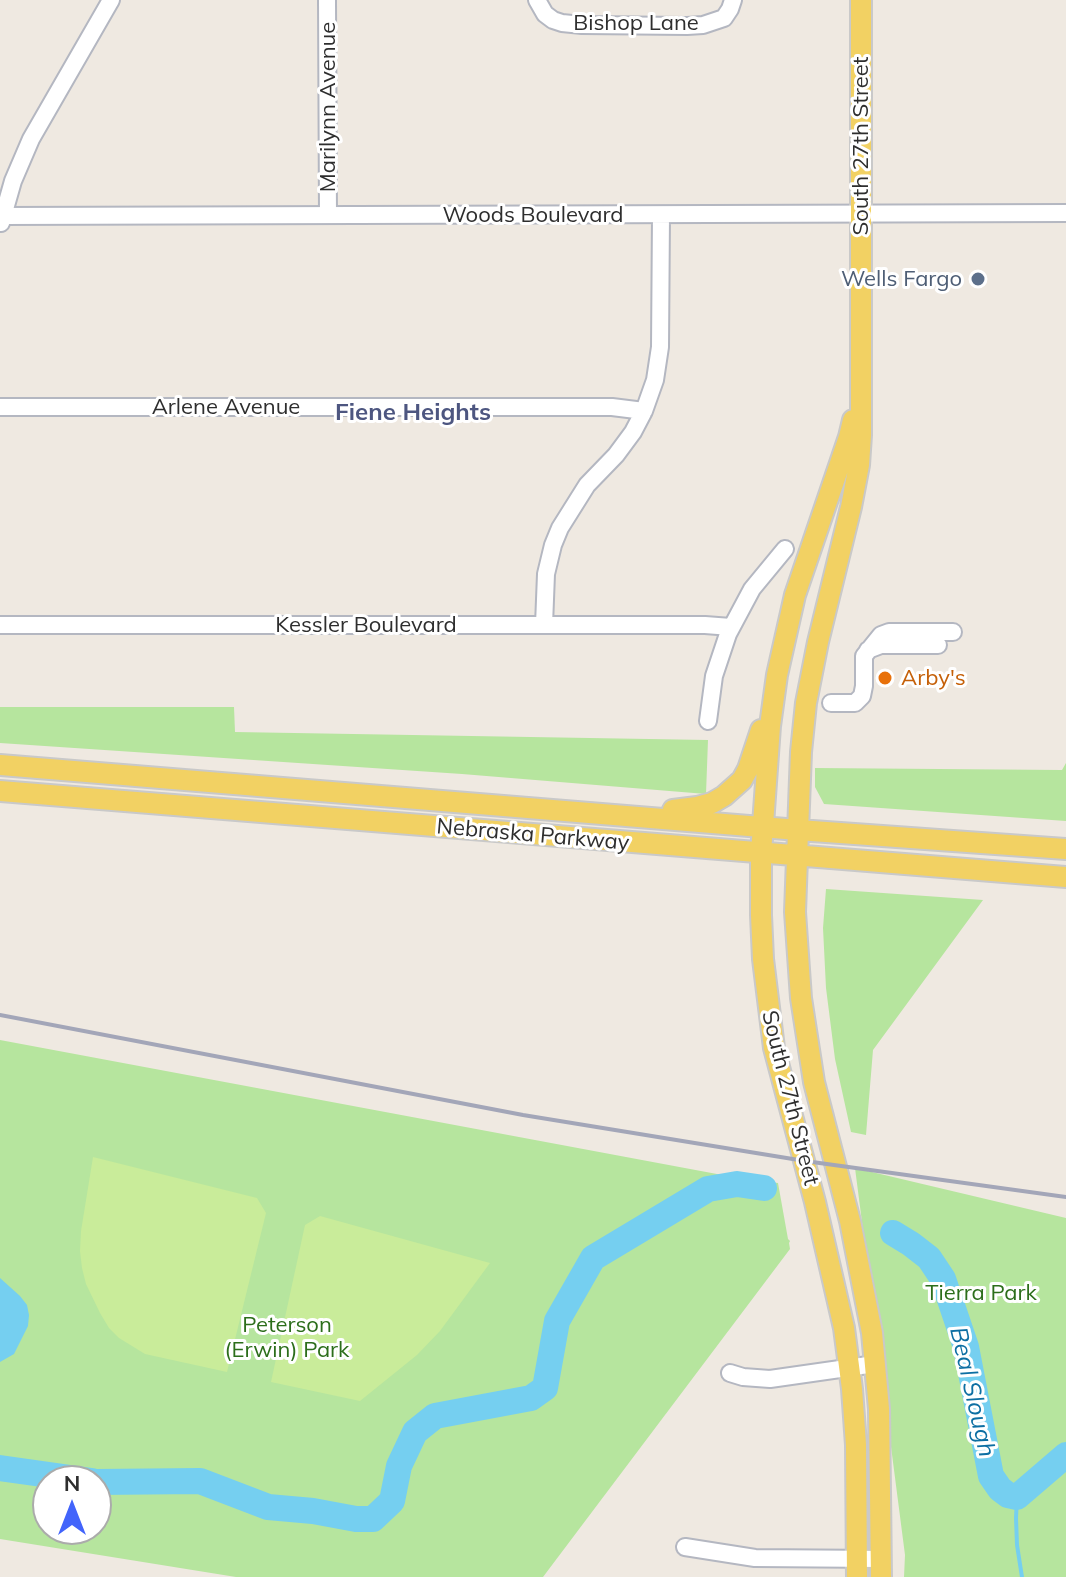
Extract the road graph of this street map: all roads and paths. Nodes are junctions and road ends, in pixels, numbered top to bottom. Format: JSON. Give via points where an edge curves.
{"nodes":[{"id":1,"x":111,"y":0,"type":"edge"},
{"id":2,"x":327,"y":0,"type":"edge"},
{"id":3,"x":537,"y":0,"type":"edge"},
{"id":4,"x":733,"y":0,"type":"edge"},
{"id":5,"x":861,"y":0,"type":"edge"},
{"id":6,"x":1066,"y":213,"type":"edge"},
{"id":7,"x":861,"y":214,"type":"junction"},
{"id":8,"x":328,"y":215,"type":"junction"},
{"id":9,"x":661,"y":215,"type":"junction"},
{"id":10,"x":1,"y":219,"type":"edge"},
{"id":11,"x":861,"y":389,"type":"junction"},
{"id":12,"x":0,"y":407,"type":"edge"},
{"id":13,"x":644,"y":411,"type":"junction"},
{"id":14,"x":824,"y":510,"type":"junction"},
{"id":15,"x":785,"y":549,"type":"dead end"},
{"id":16,"x":840,"y":556,"type":"junction"},
{"id":17,"x":0,"y":625,"type":"edge"},
{"id":18,"x":544,"y":625,"type":"junction"},
{"id":19,"x":731,"y":627,"type":"junction"},
{"id":20,"x":953,"y":632,"type":"dead end"},
{"id":21,"x":938,"y":645,"type":"dead end"},
{"id":22,"x":867,"y":650,"type":"junction"},
{"id":23,"x":775,"y":688,"type":"junction"},
{"id":24,"x":831,"y":703,"type":"dead end"},
{"id":25,"x":708,"y":721,"type":"dead end"},
{"id":26,"x":0,"y":765,"type":"edge"},
{"id":27,"x":0,"y":791,"type":"edge"},
{"id":28,"x":533,"y":808,"type":"junction"},
{"id":29,"x":763,"y":826,"type":"junction"},
{"id":30,"x":798,"y":830,"type":"junction"},
{"id":31,"x":1066,"y":849,"type":"edge"},
{"id":32,"x":761,"y":853,"type":"junction"},
{"id":33,"x":798,"y":856,"type":"junction"},
{"id":34,"x":1066,"y":877,"type":"edge"},
{"id":35,"x":875,"y":1364,"type":"junction"},
{"id":36,"x":849,"y":1368,"type":"junction"},
{"id":37,"x":730,"y":1373,"type":"dead end"},
{"id":38,"x":685,"y":1547,"type":"dead end"},
{"id":39,"x":857,"y":1568,"type":"edge"},
{"id":40,"x":881,"y":1568,"type":"edge"}],
"edges":[{"from":1,"to":10,"type":"street","via":[[31,139]]},
{"from":2,"to":8,"type":"street","name":"Marilynn Avenue"},
{"from":3,"to":4,"type":"street","name":"Bishop Lane","via":[[545,14],[562,23],[657,26],[714,22],[724,18]]},
{"from":5,"to":7,"type":"main road","name":"South 27th Street"},
{"from":6,"to":7,"type":"street","name":"Woods Boulevard"},
{"from":7,"to":9,"type":"street","name":"Woods Boulevard"},
{"from":7,"to":11,"type":"main road","name":"South 27th Street"},
{"from":8,"to":9,"type":"street","name":"Woods Boulevard"},
{"from":8,"to":10,"type":"street","name":"Woods Boulevard"},
{"from":9,"to":13,"type":"street","via":[[660,347]]},
{"from":11,"to":14,"type":"main road","name":"South 27th Street"},
{"from":11,"to":16,"type":"main road","name":"South 27th Street","via":[[859,465]]},
{"from":12,"to":13,"type":"street","name":"Arlene Avenue"},
{"from":13,"to":18,"type":"street","via":[[560,528],[546,574]]},
{"from":14,"to":16,"type":"main road","via":[[828,540]]},
{"from":14,"to":23,"type":"main road","name":"South 27th Street","via":[[795,595]]},
{"from":15,"to":19,"type":"street","via":[[752,589]]},
{"from":16,"to":30,"type":"main road","name":"South 27th Street","via":[[806,703]]},
{"from":17,"to":18,"type":"street","name":"Kessler Boulevard"},
{"from":18,"to":19,"type":"street","name":"Kessler Boulevard"},
{"from":19,"to":25,"type":"street","via":[[714,676]]},
{"from":20,"to":22,"type":"street","via":[[889,632]]},
{"from":21,"to":22,"type":"street","via":[[881,645]]},
{"from":22,"to":24,"type":"street","via":[[862,696],[855,703]]},
{"from":23,"to":28,"type":"main road","via":[[742,780],[712,803],[667,810]]},
{"from":23,"to":29,"type":"main road","name":"South 27th Street"},
{"from":26,"to":28,"type":"main road","name":"Nebraska Parkway"},
{"from":27,"to":32,"type":"main road","name":"Nebraska Parkway"},
{"from":28,"to":29,"type":"main road","name":"Nebraska Parkway"},
{"from":29,"to":30,"type":"main road","name":"Nebraska Parkway"},
{"from":29,"to":32,"type":"main road","name":"South 27th Street"},
{"from":30,"to":31,"type":"main road","name":"Nebraska Parkway"},
{"from":30,"to":33,"type":"main road","name":"South 27th Street"},
{"from":32,"to":33,"type":"main road","name":"Nebraska Parkway"},
{"from":32,"to":36,"type":"main road","name":"South 27th Street","via":[[763,959],[774,1048],[832,1270]]},
{"from":33,"to":34,"type":"main road","name":"Nebraska Parkway"},
{"from":33,"to":35,"type":"main road","name":"South 27th Street","via":[[795,912],[805,1033],[859,1260]]},
{"from":35,"to":36,"type":"street"},
{"from":35,"to":40,"type":"main road","name":"South 27th Street"},
{"from":36,"to":37,"type":"street","via":[[770,1379]]},
{"from":36,"to":39,"type":"main road","name":"South 27th Street"},
{"from":38,"to":39,"type":"street"},
{"from":39,"to":40,"type":"street"}]}
